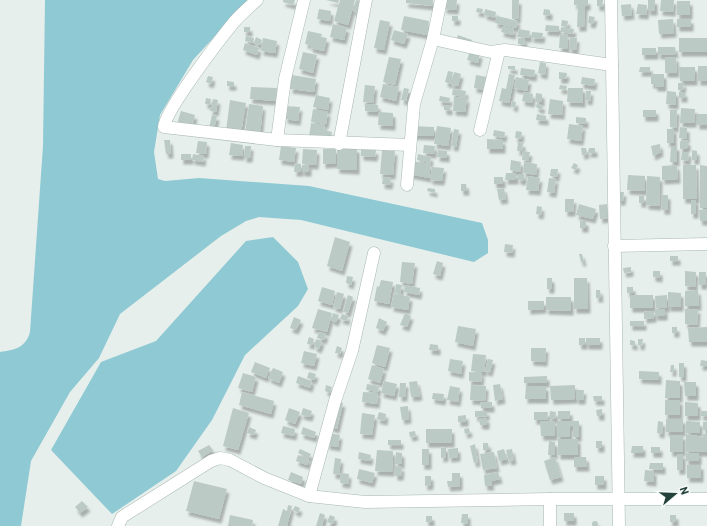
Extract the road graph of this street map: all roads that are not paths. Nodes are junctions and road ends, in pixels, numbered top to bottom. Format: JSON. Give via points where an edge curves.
{"nodes":[{"id":1,"x":257,"y":0,"type":"edge"},
{"id":2,"x":304,"y":0,"type":"edge"},
{"id":3,"x":366,"y":0,"type":"edge"},
{"id":4,"x":441,"y":0,"type":"edge"},
{"id":5,"x":611,"y":0,"type":"edge"},
{"id":6,"x":433,"y":39,"type":"junction"},
{"id":7,"x":499,"y":52,"type":"junction"},
{"id":8,"x":612,"y":65,"type":"junction"},
{"id":9,"x":480,"y":130,"type":"dead end"},
{"id":10,"x":278,"y":140,"type":"junction"},
{"id":11,"x":339,"y":144,"type":"junction"},
{"id":12,"x":410,"y":145,"type":"junction"},
{"id":13,"x":407,"y":185,"type":"dead end"},
{"id":14,"x":707,"y":244,"type":"edge"},
{"id":15,"x":614,"y":246,"type":"junction"},
{"id":16,"x":374,"y":253,"type":"dead end"},
{"id":17,"x":309,"y":496,"type":"junction"},
{"id":18,"x":618,"y":498,"type":"junction"},
{"id":19,"x":550,"y":499,"type":"junction"},
{"id":20,"x":707,"y":499,"type":"edge"},
{"id":21,"x":118,"y":526,"type":"edge"},
{"id":22,"x":550,"y":526,"type":"edge"},
{"id":23,"x":619,"y":526,"type":"edge"}],
"edges":[{"from":1,"to":10,"type":"street","via":[[228,30],[179,97],[163,125],[165,128]]},
{"from":2,"to":10,"type":"street","via":[[285,79]]},
{"from":3,"to":11,"type":"street"},
{"from":4,"to":6,"type":"street"},
{"from":5,"to":8,"type":"street"},
{"from":6,"to":7,"type":"street"},
{"from":6,"to":12,"type":"street","via":[[414,104]]},
{"from":7,"to":8,"type":"street","via":[[505,50]]},
{"from":7,"to":9,"type":"street"},
{"from":8,"to":15,"type":"street"},
{"from":10,"to":11,"type":"street"},
{"from":11,"to":12,"type":"street"},
{"from":12,"to":13,"type":"street"},
{"from":14,"to":15,"type":"street"},
{"from":15,"to":18,"type":"street"},
{"from":16,"to":17,"type":"street","via":[[352,351],[329,421]]},
{"from":17,"to":19,"type":"street","via":[[365,502]]},
{"from":17,"to":21,"type":"street","via":[[264,478],[230,460],[220,458],[211,461],[122,517]]},
{"from":18,"to":19,"type":"street"},
{"from":18,"to":20,"type":"street"},
{"from":18,"to":23,"type":"street"},
{"from":19,"to":22,"type":"street"}]}
